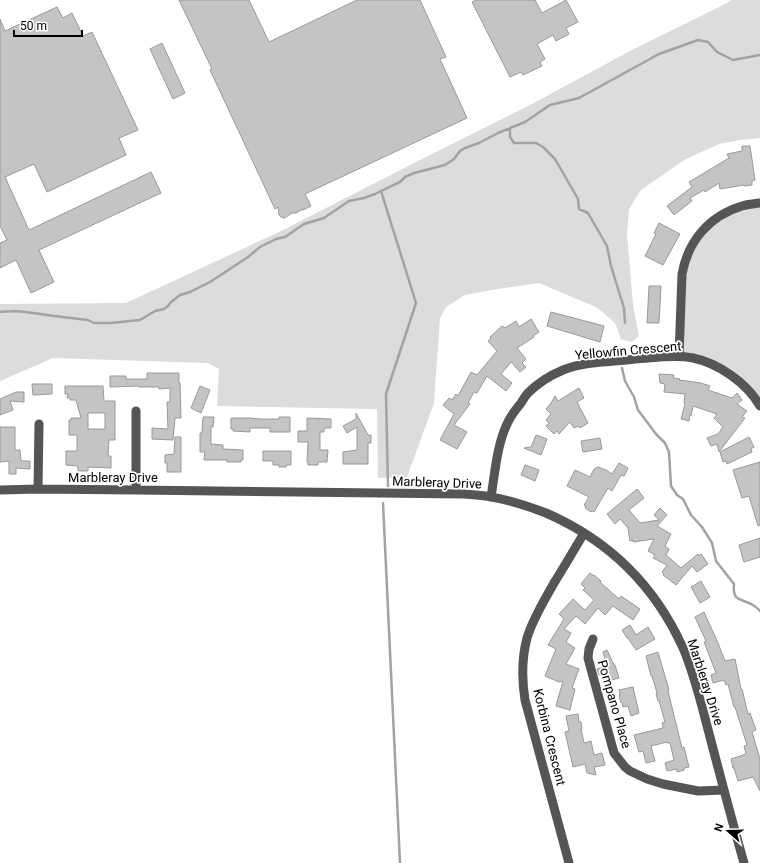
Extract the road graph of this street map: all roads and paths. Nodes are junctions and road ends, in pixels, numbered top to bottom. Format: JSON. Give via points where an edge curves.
{"nodes":[{"id":1,"x":760,"y":203,"type":"edge"},
{"id":2,"x":679,"y":356,"type":"junction"},
{"id":3,"x":760,"y":406,"type":"edge"},
{"id":4,"x":136,"y":411,"type":"dead end"},
{"id":5,"x":39,"y":424,"type":"dead end"},
{"id":6,"x":38,"y":489,"type":"junction"},
{"id":7,"x":0,"y":490,"type":"edge"},
{"id":8,"x":136,"y":490,"type":"junction"},
{"id":9,"x":491,"y":497,"type":"junction"},
{"id":10,"x":584,"y":533,"type":"junction"},
{"id":11,"x":593,"y":639,"type":"dead end"},
{"id":12,"x":724,"y":790,"type":"junction"},
{"id":13,"x":570,"y":863,"type":"edge"},
{"id":14,"x":744,"y":863,"type":"edge"}],
"edges":[{"from":1,"to":2,"type":"street","via":[[743,206],[720,215],[694,240],[682,274]]},
{"from":2,"to":3,"type":"street","name":"Yellowfin Crescent","via":[[703,361],[727,372],[749,390]]},
{"from":2,"to":9,"type":"street","name":"Yellowfin Crescent","via":[[577,366],[554,374],[540,384],[528,393],[503,433]]},
{"from":4,"to":8,"type":"street"},
{"from":5,"to":6,"type":"street"},
{"from":6,"to":7,"type":"street","name":"Marbleray Drive"},
{"from":6,"to":8,"type":"street","name":"Marbleray Drive"},
{"from":8,"to":9,"type":"street","name":"Marbleray Drive","via":[[450,493]]},
{"from":9,"to":10,"type":"street","name":"Marbleray Drive","via":[[540,511]]},
{"from":10,"to":12,"type":"street","name":"Marbleray Drive","via":[[635,574],[659,604],[672,626],[692,674]]},
{"from":10,"to":13,"type":"street","name":"Korbina Crescent","via":[[539,608],[527,639],[523,665],[526,700]]},
{"from":11,"to":12,"type":"street","name":"Pompano Place","via":[[588,658],[614,753],[620,762],[635,774],[662,784],[698,791]]},
{"from":12,"to":14,"type":"street","name":"Marbleray Drive"}]}
